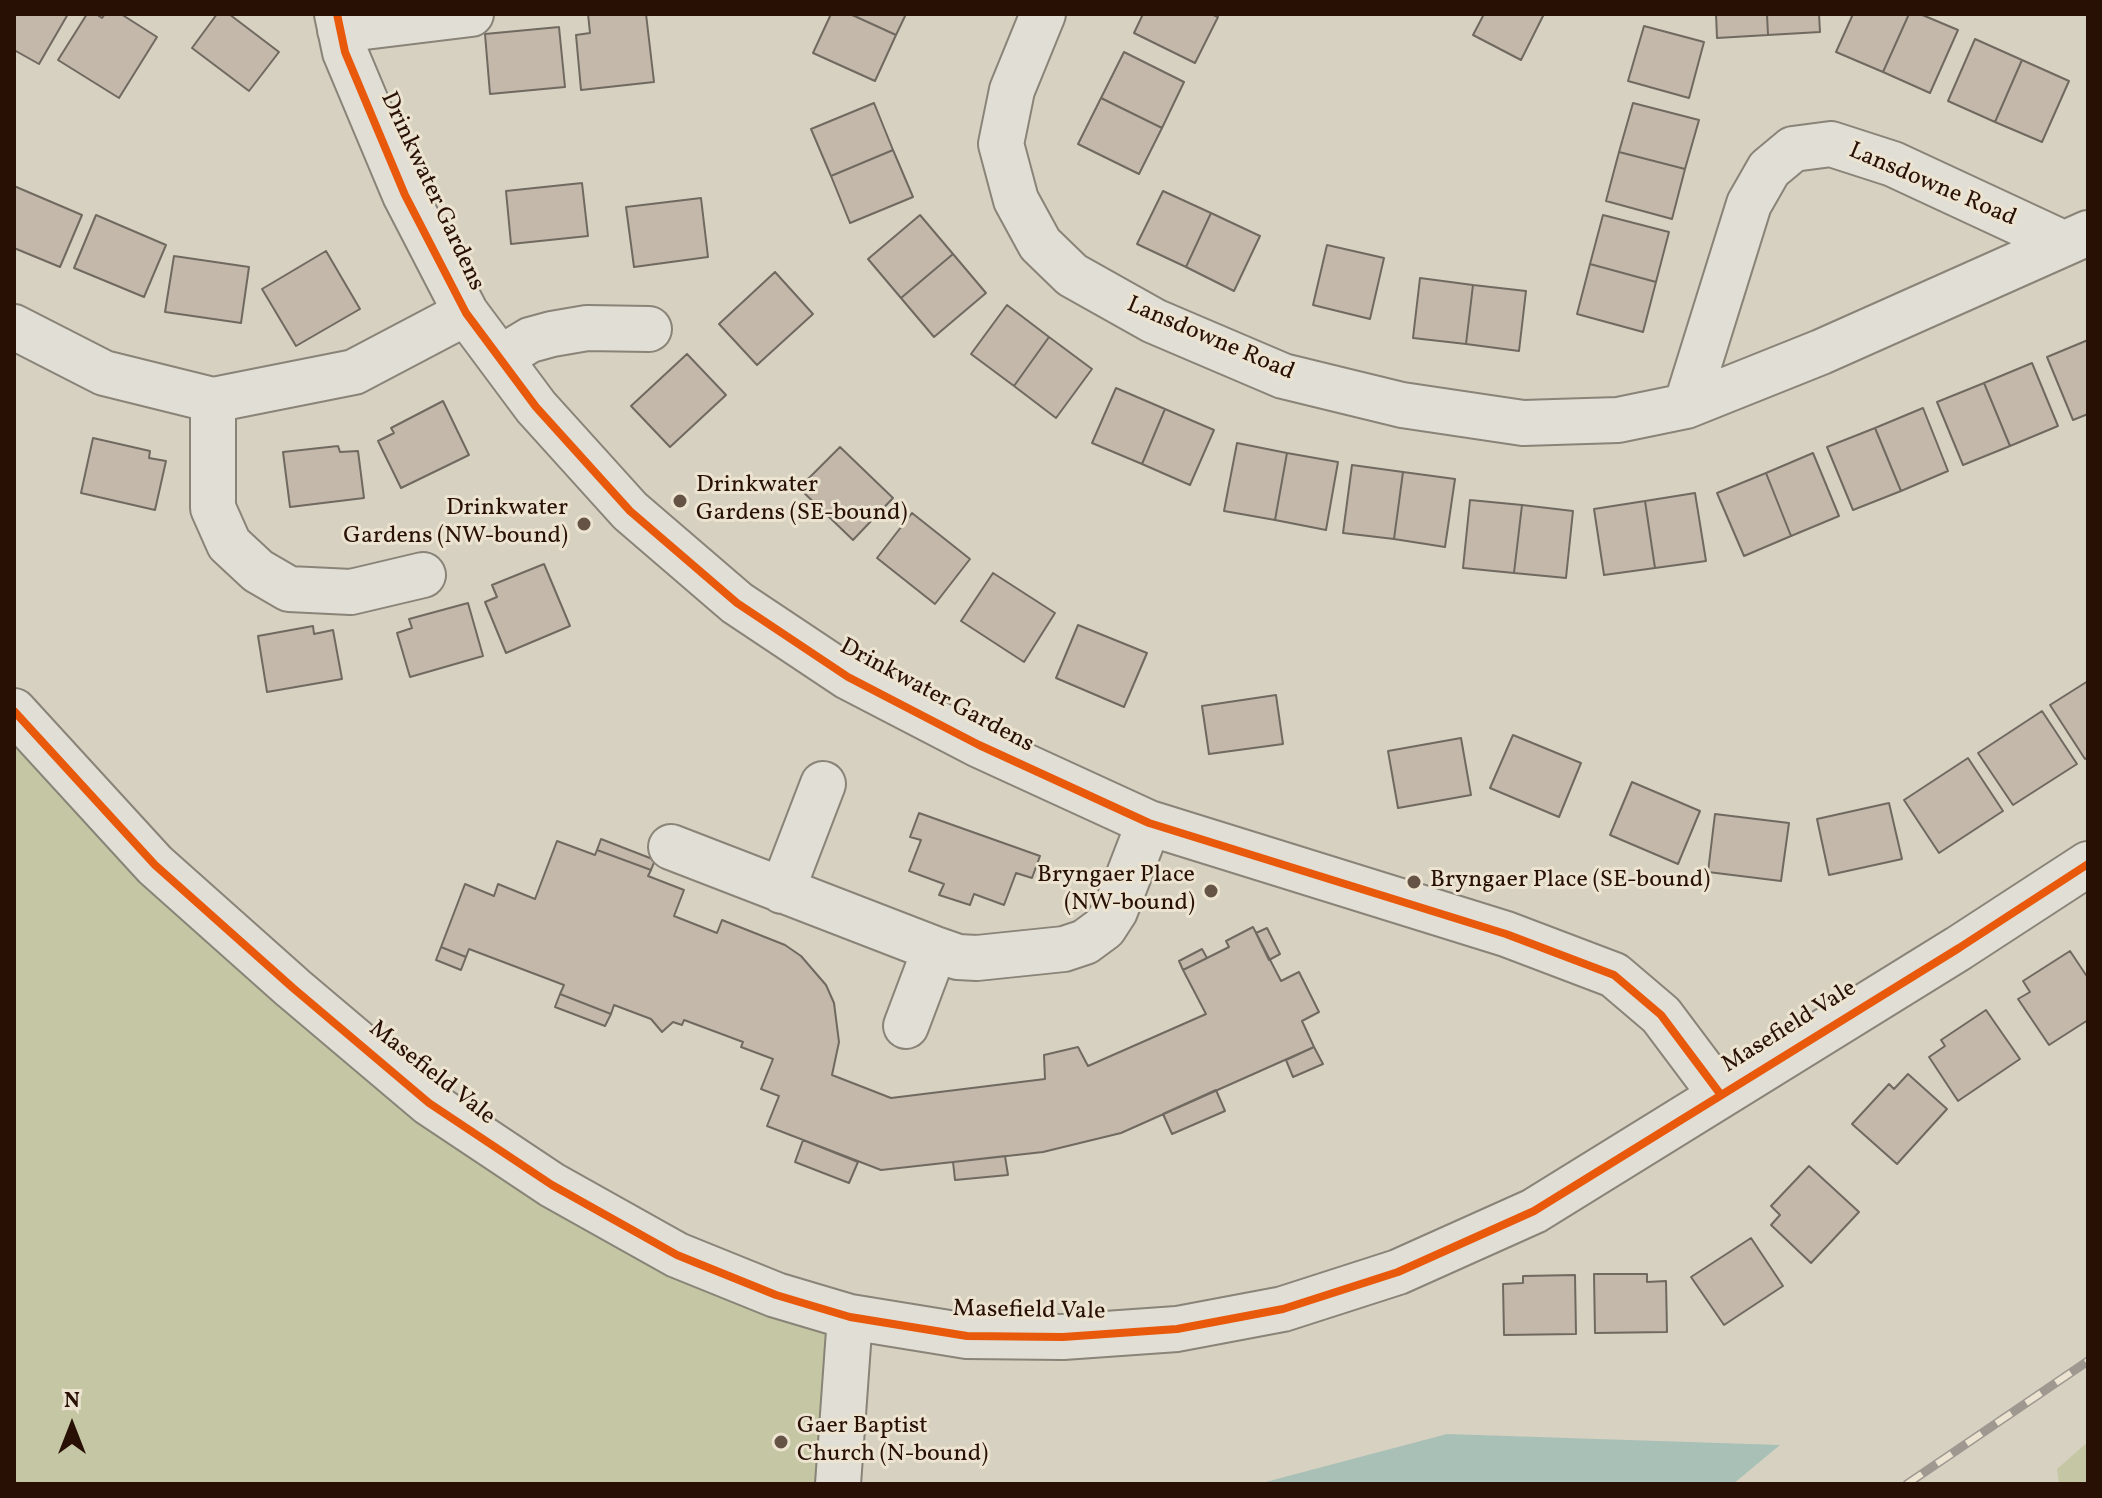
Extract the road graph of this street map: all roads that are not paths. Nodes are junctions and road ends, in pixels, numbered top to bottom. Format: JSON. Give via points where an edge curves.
{"nodes":[{"id":1,"x":471,"y":14,"type":"edge"},
{"id":2,"x":1043,"y":14,"type":"edge"},
{"id":3,"x":338,"y":22,"type":"edge"},
{"id":4,"x":2076,"y":238,"type":"edge"},
{"id":5,"x":466,"y":313,"type":"junction"},
{"id":6,"x":14,"y":327,"type":"edge"},
{"id":7,"x":649,"y":329,"type":"dead end"},
{"id":8,"x":500,"y":358,"type":"junction"},
{"id":9,"x":213,"y":400,"type":"junction"},
{"id":10,"x":1686,"y":406,"type":"junction"},
{"id":11,"x":423,"y":575,"type":"dead end"},
{"id":12,"x":14,"y":711,"type":"edge"},
{"id":13,"x":823,"y":784,"type":"dead end"},
{"id":14,"x":1149,"y":823,"type":"junction"},
{"id":15,"x":671,"y":847,"type":"dead end"},
{"id":16,"x":2088,"y":864,"type":"edge"},
{"id":17,"x":782,"y":891,"type":"junction"},
{"id":18,"x":935,"y":949,"type":"junction"},
{"id":19,"x":906,"y":1026,"type":"dead end"},
{"id":20,"x":1721,"y":1095,"type":"junction"},
{"id":21,"x":850,"y":1317,"type":"junction"},
{"id":22,"x":838,"y":1484,"type":"edge"}],
"edges":[{"from":1,"to":3,"type":"street"},
{"from":2,"to":10,"type":"street","name":"Lansdowne Road","via":[[1012,90],[1001,144],[1016,200],[1040,244],[1072,275],[1154,321],[1283,376],[1402,405],[1523,423],[1618,420]]},
{"from":3,"to":5,"type":"street","name":"Drinkwater Gardens","via":[[345,52],[405,195]]},
{"from":4,"to":10,"type":"street","name":"Lansdowne Road"},
{"from":4,"to":10,"type":"street","name":"Lansdowne Road","via":[[1831,144],[1793,149],[1769,169],[1749,204]]},
{"from":5,"to":8,"type":"street","name":"Drinkwater Gardens"},
{"from":5,"to":9,"type":"street","via":[[354,372]]},
{"from":6,"to":9,"type":"street","via":[[104,373]]},
{"from":7,"to":8,"type":"street","via":[[587,328],[552,334]]},
{"from":8,"to":14,"type":"street","name":"Drinkwater Gardens","via":[[536,407],[630,511],[737,603],[848,677],[979,745]]},
{"from":9,"to":11,"type":"street","via":[[213,508],[229,544],[258,571],[289,589],[351,592]]},
{"from":12,"to":21,"type":"street","name":"Masefield Vale","via":[[155,865],[429,1103],[552,1185],[677,1255],[776,1295]]},
{"from":13,"to":17,"type":"street"},
{"from":14,"to":18,"type":"street","via":[[1115,911],[1085,942],[977,958]]},
{"from":14,"to":20,"type":"street","name":"Drinkwater Gardens","via":[[1506,934],[1614,975],[1661,1015]]},
{"from":15,"to":17,"type":"street"},
{"from":16,"to":20,"type":"street","name":"Masefield Vale"},
{"from":17,"to":18,"type":"street"},
{"from":18,"to":19,"type":"street"},
{"from":20,"to":21,"type":"street","name":"Masefield Vale","via":[[1534,1211],[1398,1272],[1283,1309],[1177,1329],[1063,1337],[967,1336]]},
{"from":21,"to":22,"type":"street"}]}
